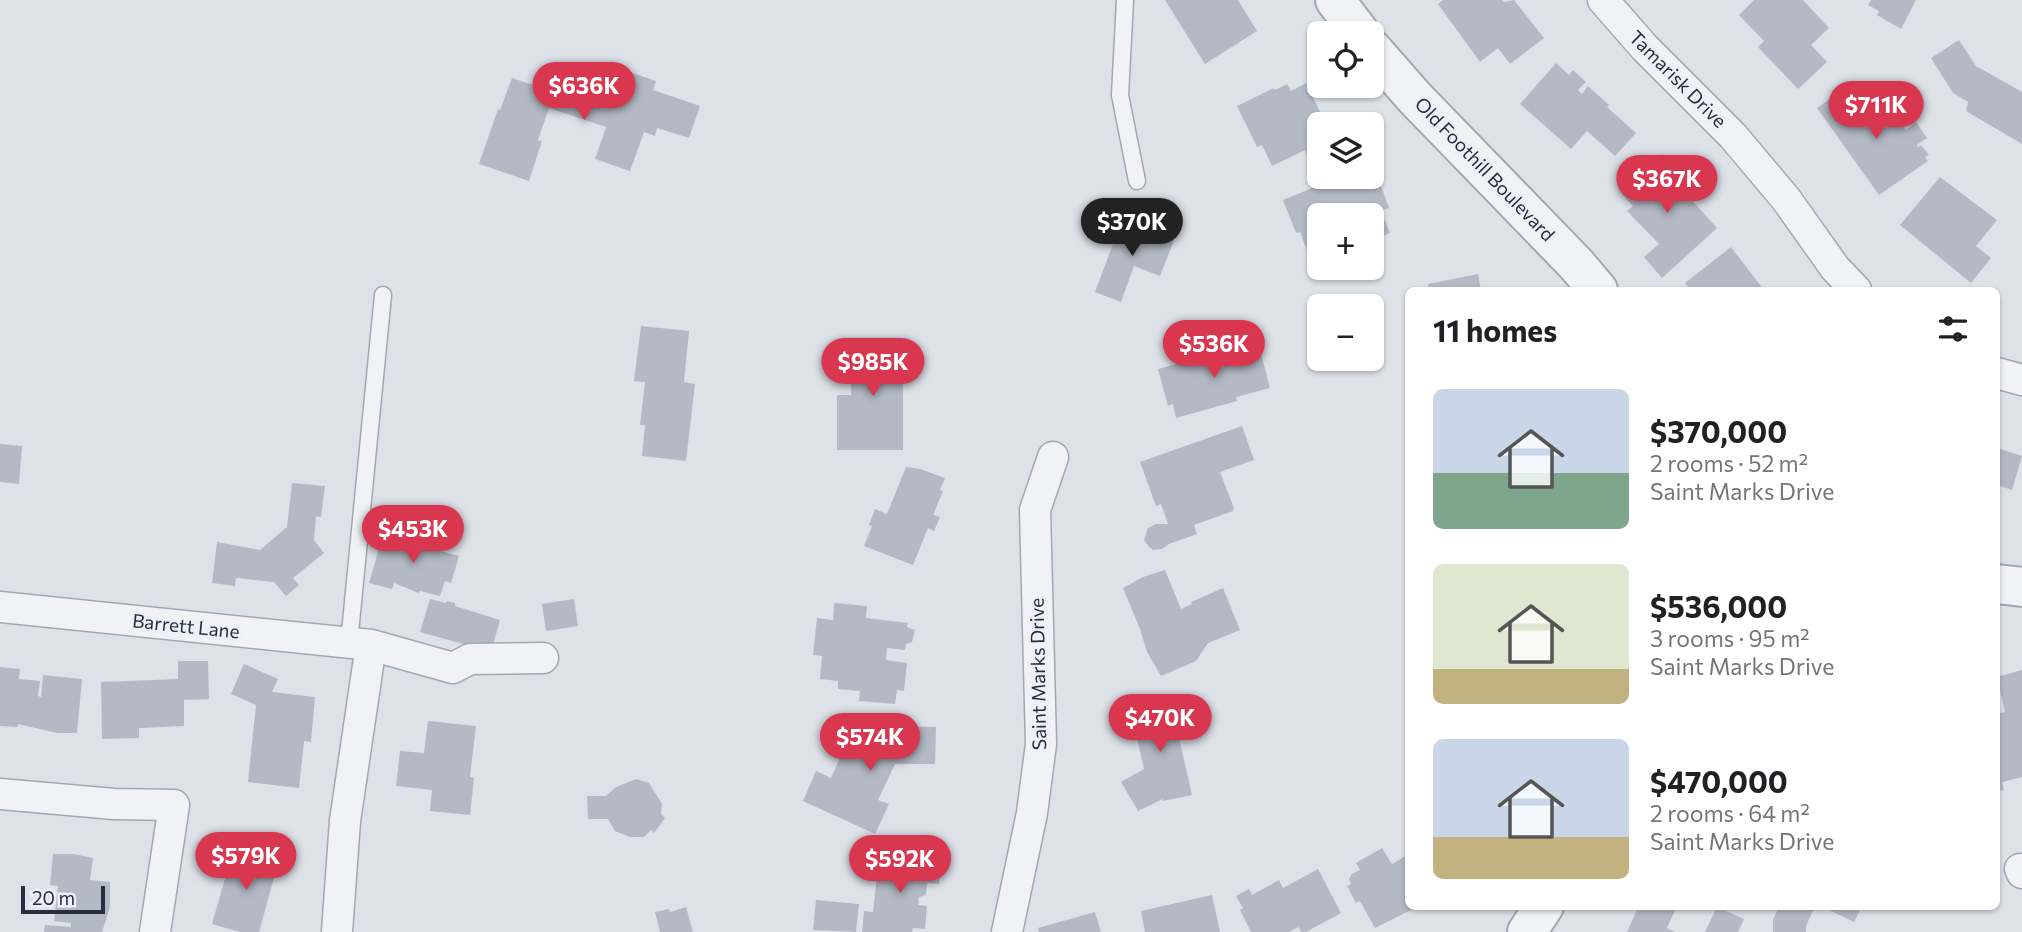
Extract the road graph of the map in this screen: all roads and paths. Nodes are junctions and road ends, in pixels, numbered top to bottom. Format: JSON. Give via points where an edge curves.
{"nodes":[{"id":1,"x":1125,"y":0,"type":"edge"},
{"id":2,"x":1335,"y":0,"type":"edge"},
{"id":3,"x":1603,"y":0,"type":"edge"},
{"id":4,"x":1351,"y":21,"type":"edge"},
{"id":5,"x":1384,"y":62,"type":"edge"},
{"id":6,"x":1137,"y":181,"type":"dead end"},
{"id":7,"x":1595,"y":287,"type":"edge"},
{"id":8,"x":1853,"y":287,"type":"edge"},
{"id":9,"x":383,"y":295,"type":"dead end"},
{"id":10,"x":2000,"y":374,"type":"edge"},
{"id":11,"x":2022,"y":380,"type":"edge"},
{"id":12,"x":1053,"y":457,"type":"dead end"},
{"id":13,"x":2000,"y":584,"type":"edge"},
{"id":14,"x":2022,"y":587,"type":"edge"},
{"id":15,"x":0,"y":607,"type":"edge"},
{"id":16,"x":360,"y":644,"type":"junction"},
{"id":17,"x":543,"y":657,"type":"dead end"},
{"id":18,"x":0,"y":794,"type":"edge"},
{"id":19,"x":1541,"y":910,"type":"edge"},
{"id":20,"x":155,"y":932,"type":"edge"},
{"id":21,"x":337,"y":932,"type":"edge"},
{"id":22,"x":1007,"y":932,"type":"edge"},
{"id":23,"x":1527,"y":932,"type":"edge"}],
"edges":[{"from":1,"to":6,"type":"lane","via":[[1119,95]]},
{"from":2,"to":4,"type":"street"},
{"from":3,"to":8,"type":"street","name":"Tamarisk Drive","via":[[1734,136]]},
{"from":5,"to":7,"type":"street","name":"Old Foothill Boulevard"},
{"from":9,"to":16,"type":"lane"},
{"from":10,"to":11,"type":"street"},
{"from":12,"to":22,"type":"street","name":"Saint Marks Drive","via":[[1035,510],[1041,744]]},
{"from":13,"to":14,"type":"street"},
{"from":15,"to":16,"type":"street","name":"Barrett Lane"},
{"from":16,"to":17,"type":"street","name":"Barrett Lane","via":[[453,668],[470,659]]},
{"from":16,"to":21,"type":"street"},
{"from":18,"to":20,"type":"street","via":[[174,805]]},
{"from":19,"to":23,"type":"street"}]}
